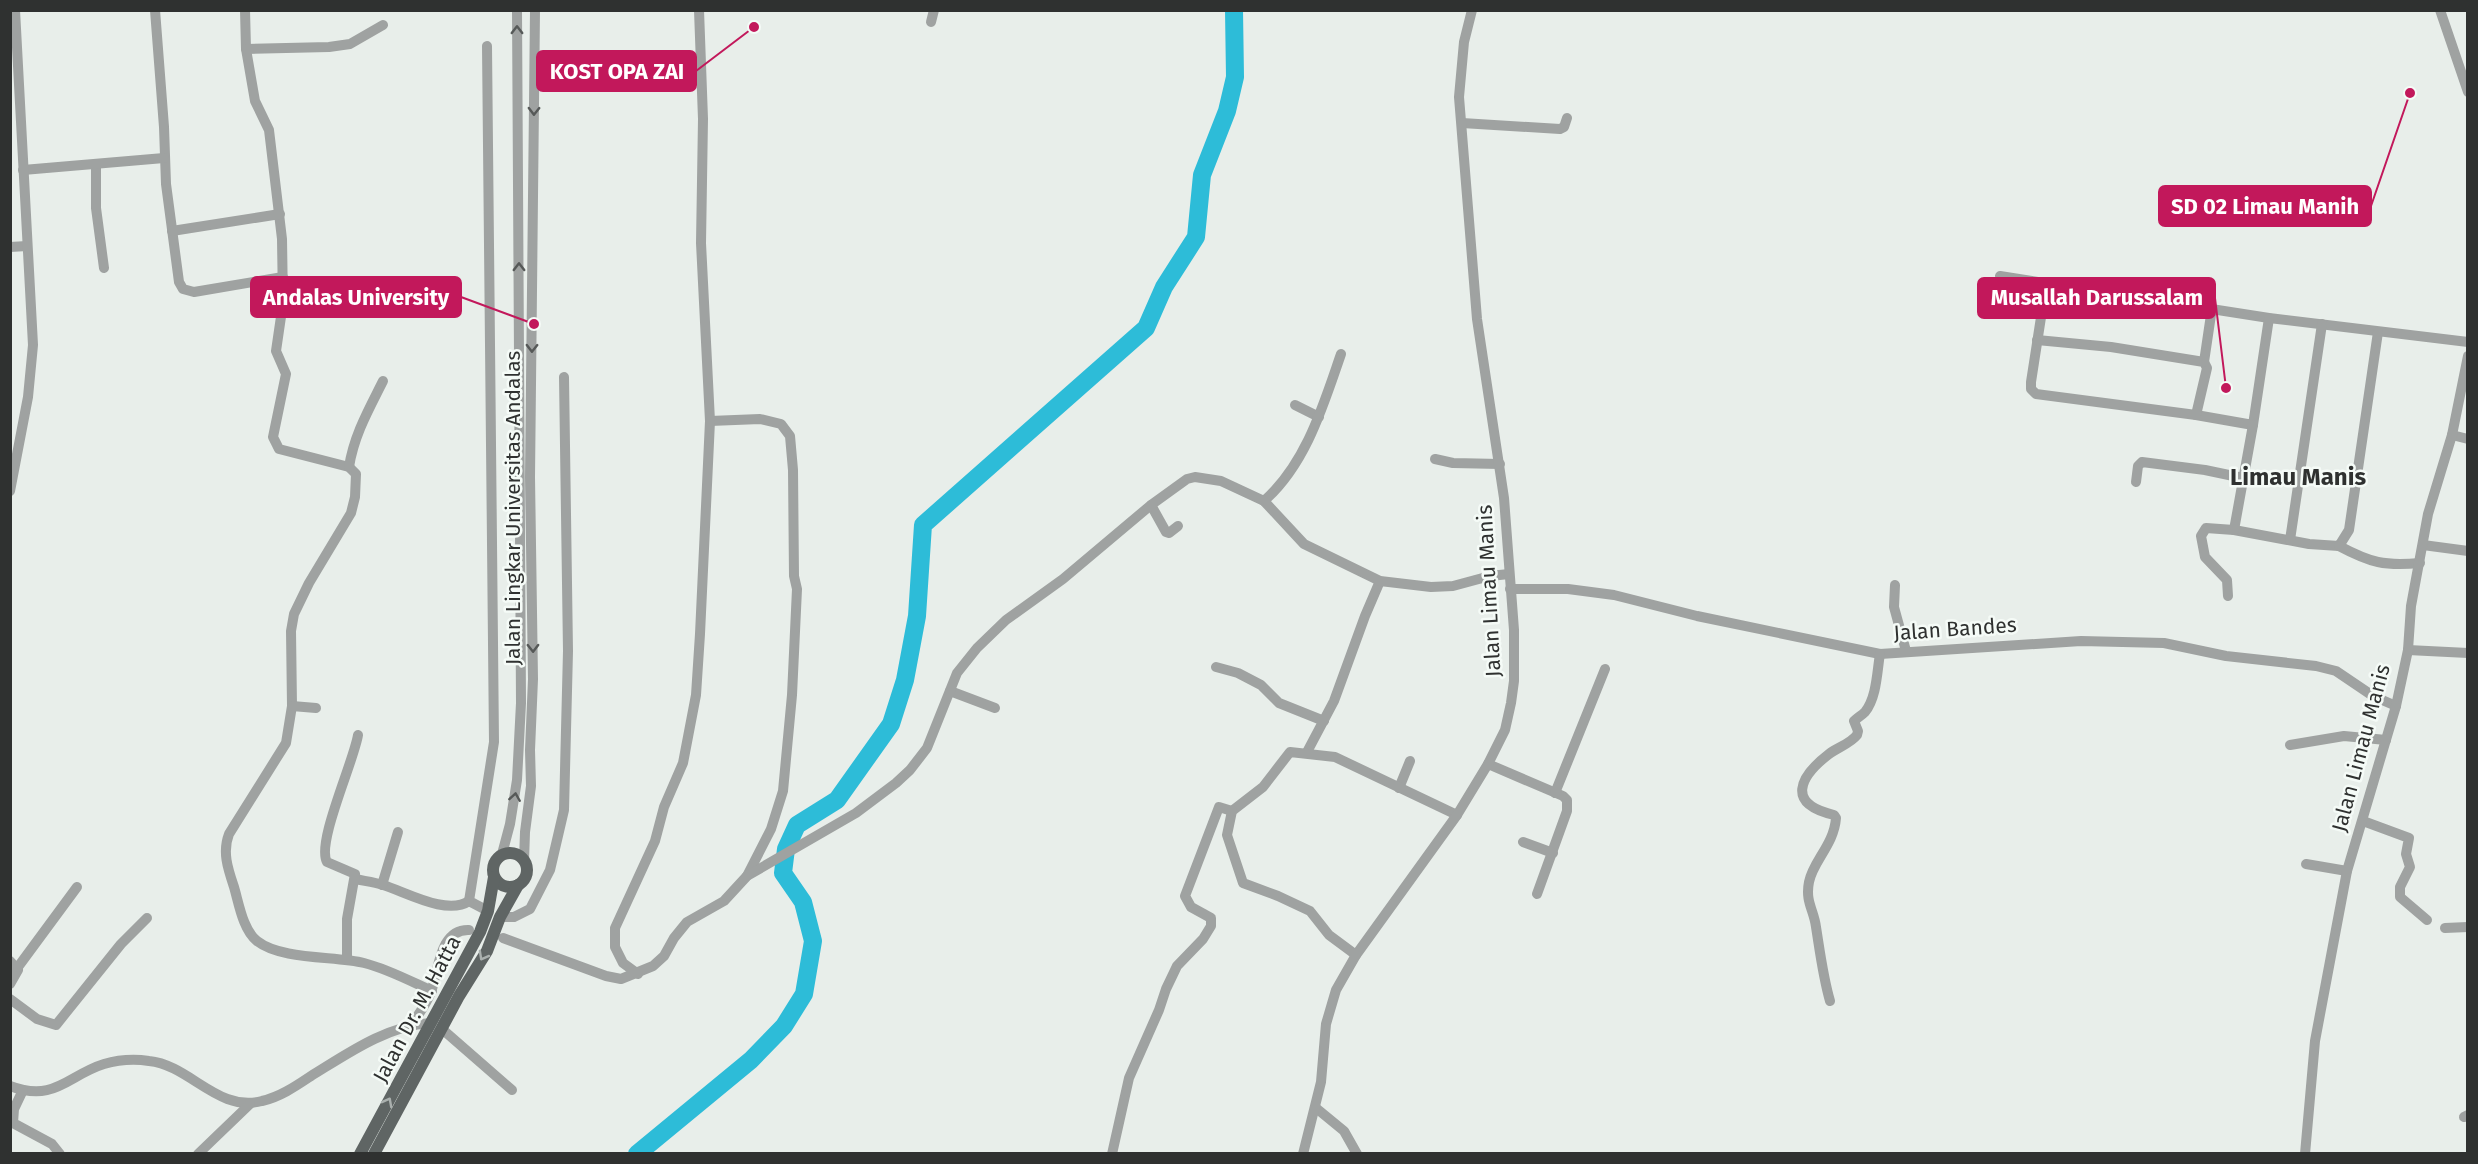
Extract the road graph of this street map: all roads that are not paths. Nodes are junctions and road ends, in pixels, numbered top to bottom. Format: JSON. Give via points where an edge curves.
{"nodes":[{"id":1,"x":15,"y":10,"type":"edge"},
{"id":2,"x":155,"y":10,"type":"edge"},
{"id":3,"x":245,"y":10,"type":"edge"},
{"id":4,"x":517,"y":10,"type":"edge"},
{"id":5,"x":535,"y":10,"type":"edge"},
{"id":6,"x":699,"y":10,"type":"edge"},
{"id":7,"x":1472,"y":10,"type":"edge"},
{"id":8,"x":2440,"y":10,"type":"edge"},
{"id":9,"x":383,"y":25,"type":"dead end"},
{"id":10,"x":487,"y":46,"type":"dead end"},
{"id":11,"x":246,"y":49,"type":"junction"},
{"id":12,"x":2468,"y":92,"type":"edge"},
{"id":13,"x":1567,"y":118,"type":"dead end"},
{"id":14,"x":1462,"y":123,"type":"junction"},
{"id":15,"x":164,"y":158,"type":"junction"},
{"id":16,"x":96,"y":165,"type":"junction"},
{"id":17,"x":23,"y":170,"type":"junction"},
{"id":18,"x":280,"y":214,"type":"junction"},
{"id":19,"x":172,"y":231,"type":"junction"},
{"id":20,"x":27,"y":246,"type":"junction"},
{"id":21,"x":10,"y":247,"type":"edge"},
{"id":22,"x":104,"y":268,"type":"dead end"},
{"id":23,"x":2000,"y":276,"type":"dead end"},
{"id":24,"x":283,"y":277,"type":"junction"},
{"id":25,"x":2046,"y":285,"type":"junction"},
{"id":26,"x":2212,"y":308,"type":"junction"},
{"id":27,"x":2269,"y":318,"type":"junction"},
{"id":28,"x":2322,"y":324,"type":"junction"},
{"id":29,"x":2378,"y":332,"type":"junction"},
{"id":30,"x":2037,"y":340,"type":"junction"},
{"id":31,"x":2468,"y":342,"type":"edge"},
{"id":32,"x":1341,"y":354,"type":"dead end"},
{"id":33,"x":2468,"y":356,"type":"edge"},
{"id":34,"x":2204,"y":362,"type":"junction"},
{"id":35,"x":564,"y":377,"type":"dead end"},
{"id":36,"x":383,"y":381,"type":"dead end"},
{"id":37,"x":1294,"y":405,"type":"dead end"},
{"id":38,"x":2196,"y":415,"type":"junction"},
{"id":39,"x":1319,"y":417,"type":"junction"},
{"id":40,"x":710,"y":421,"type":"junction"},
{"id":41,"x":2253,"y":426,"type":"junction"},
{"id":42,"x":2452,"y":435,"type":"junction"},
{"id":43,"x":2468,"y":439,"type":"edge"},
{"id":44,"x":1435,"y":459,"type":"dead end"},
{"id":45,"x":1500,"y":464,"type":"junction"},
{"id":46,"x":13,"y":466,"type":"edge"},
{"id":47,"x":350,"y":467,"type":"junction"},
{"id":48,"x":2243,"y":478,"type":"junction"},
{"id":49,"x":2136,"y":482,"type":"dead end"},
{"id":50,"x":10,"y":491,"type":"edge"},
{"id":51,"x":1265,"y":502,"type":"junction"},
{"id":52,"x":1151,"y":505,"type":"junction"},
{"id":53,"x":1178,"y":526,"type":"dead end"},
{"id":54,"x":2234,"y":530,"type":"junction"},
{"id":55,"x":2290,"y":540,"type":"junction"},
{"id":56,"x":2423,"y":545,"type":"junction"},
{"id":57,"x":2339,"y":546,"type":"junction"},
{"id":58,"x":2468,"y":551,"type":"edge"},
{"id":59,"x":2420,"y":563,"type":"junction"},
{"id":60,"x":1509,"y":574,"type":"junction"},
{"id":61,"x":1380,"y":581,"type":"junction"},
{"id":62,"x":1895,"y":585,"type":"dead end"},
{"id":63,"x":1510,"y":589,"type":"junction"},
{"id":64,"x":2228,"y":596,"type":"dead end"},
{"id":65,"x":2408,"y":650,"type":"junction"},
{"id":66,"x":1906,"y":651,"type":"junction"},
{"id":67,"x":2468,"y":653,"type":"edge"},
{"id":68,"x":1880,"y":654,"type":"junction"},
{"id":69,"x":1216,"y":667,"type":"dead end"},
{"id":70,"x":1605,"y":669,"type":"dead end"},
{"id":71,"x":951,"y":691,"type":"junction"},
{"id":72,"x":292,"y":706,"type":"junction"},
{"id":73,"x":2396,"y":706,"type":"junction"},
{"id":74,"x":316,"y":708,"type":"dead end"},
{"id":75,"x":995,"y":708,"type":"dead end"},
{"id":76,"x":1324,"y":721,"type":"junction"},
{"id":77,"x":358,"y":735,"type":"dead end"},
{"id":78,"x":2386,"y":740,"type":"junction"},
{"id":79,"x":2290,"y":745,"type":"dead end"},
{"id":80,"x":1307,"y":752,"type":"junction"},
{"id":81,"x":1410,"y":761,"type":"dead end"},
{"id":82,"x":1488,"y":764,"type":"junction"},
{"id":83,"x":1399,"y":788,"type":"junction"},
{"id":84,"x":1555,"y":793,"type":"junction"},
{"id":85,"x":1233,"y":810,"type":"junction"},
{"id":86,"x":1457,"y":815,"type":"junction"},
{"id":87,"x":2363,"y":821,"type":"junction"},
{"id":88,"x":398,"y":832,"type":"dead end"},
{"id":89,"x":1523,"y":842,"type":"dead end"},
{"id":90,"x":1553,"y":853,"type":"junction"},
{"id":91,"x":502,"y":854,"type":"junction"},
{"id":92,"x":524,"y":861,"type":"junction"},
{"id":93,"x":2306,"y":864,"type":"dead end"},
{"id":94,"x":2347,"y":871,"type":"junction"},
{"id":95,"x":747,"y":876,"type":"junction"},
{"id":96,"x":494,"y":877,"type":"junction"},
{"id":97,"x":355,"y":879,"type":"junction"},
{"id":98,"x":382,"y":885,"type":"junction"},
{"id":99,"x":518,"y":885,"type":"junction"},
{"id":100,"x":77,"y":887,"type":"dead end"},
{"id":101,"x":1537,"y":894,"type":"dead end"},
{"id":102,"x":469,"y":901,"type":"junction"},
{"id":103,"x":494,"y":914,"type":"junction"},
{"id":104,"x":147,"y":918,"type":"dead end"},
{"id":105,"x":2427,"y":920,"type":"dead end"},
{"id":106,"x":2468,"y":927,"type":"edge"},
{"id":107,"x":2445,"y":928,"type":"dead end"},
{"id":108,"x":469,"y":930,"type":"dead end"},
{"id":109,"x":503,"y":938,"type":"dead end"},
{"id":110,"x":1356,"y":955,"type":"junction"},
{"id":111,"x":347,"y":960,"type":"junction"},
{"id":112,"x":14,"y":964,"type":"edge"},
{"id":113,"x":638,"y":974,"type":"junction"},
{"id":114,"x":10,"y":984,"type":"edge"},
{"id":115,"x":432,"y":991,"type":"junction"},
{"id":116,"x":10,"y":999,"type":"edge"},
{"id":117,"x":1830,"y":1001,"type":"dead end"},
{"id":118,"x":430,"y":1023,"type":"junction"},
{"id":119,"x":412,"y":1024,"type":"junction"},
{"id":120,"x":442,"y":1029,"type":"junction"},
{"id":121,"x":10,"y":1086,"type":"edge"},
{"id":122,"x":23,"y":1090,"type":"junction"},
{"id":123,"x":512,"y":1090,"type":"dead end"},
{"id":124,"x":250,"y":1104,"type":"junction"},
{"id":125,"x":1316,"y":1108,"type":"junction"},
{"id":126,"x":60,"y":1154,"type":"edge"},
{"id":127,"x":198,"y":1154,"type":"edge"},
{"id":128,"x":360,"y":1154,"type":"edge"},
{"id":129,"x":374,"y":1154,"type":"edge"},
{"id":130,"x":1112,"y":1154,"type":"edge"},
{"id":131,"x":1303,"y":1154,"type":"edge"},
{"id":132,"x":1357,"y":1154,"type":"edge"},
{"id":133,"x":2305,"y":1154,"type":"edge"}],
"edges":[{"from":1,"to":17,"type":"street"},
{"from":2,"to":15,"type":"street"},
{"from":3,"to":11,"type":"street"},
{"from":91,"to":4,"type":"street","name":"Jalan Lingkar Universitas Andalas","one_way":true,"via":[[517,780],[521,703]]},
{"from":5,"to":92,"type":"street","name":"Jalan Lingkar Universitas Andalas","one_way":true,"via":[[530,477],[533,679],[531,786]]},
{"from":6,"to":40,"type":"street","via":[[703,119],[701,243]]},
{"from":7,"to":14,"type":"street","name":"Jalan Limau Manis","via":[[1461,70]]},
{"from":8,"to":12,"type":"street"},
{"from":9,"to":11,"type":"street","via":[[350,44]]},
{"from":10,"to":102,"type":"street","via":[[494,742]]},
{"from":11,"to":18,"type":"street","via":[[255,101],[269,130]]},
{"from":13,"to":14,"type":"street","via":[[1560,129]]},
{"from":14,"to":45,"type":"street","name":"Jalan Limau Manis","via":[[1476,320]]},
{"from":15,"to":16,"type":"street"},
{"from":15,"to":19,"type":"street"},
{"from":16,"to":17,"type":"street"},
{"from":16,"to":22,"type":"street","via":[[96,208]]},
{"from":17,"to":20,"type":"street"},
{"from":18,"to":19,"type":"street"},
{"from":18,"to":24,"type":"street"},
{"from":19,"to":24,"type":"street","via":[[179,282],[187,291]]},
{"from":20,"to":21,"type":"street"},
{"from":20,"to":46,"type":"street","via":[[33,366]]},
{"from":23,"to":25,"type":"street"},
{"from":24,"to":47,"type":"street","via":[[276,351],[286,374],[274,442],[284,450]]},
{"from":25,"to":26,"type":"street"},
{"from":25,"to":30,"type":"street"},
{"from":26,"to":27,"type":"street"},
{"from":26,"to":34,"type":"street"},
{"from":27,"to":28,"type":"street"},
{"from":27,"to":41,"type":"street"},
{"from":28,"to":29,"type":"street"},
{"from":28,"to":55,"type":"street"},
{"from":29,"to":31,"type":"street"},
{"from":29,"to":57,"type":"street","via":[[2349,530]]},
{"from":30,"to":34,"type":"street"},
{"from":30,"to":38,"type":"street","via":[[2031,382],[2036,394]]},
{"from":32,"to":39,"type":"street"},
{"from":33,"to":42,"type":"street","name":"Jalan Limau Manis"},
{"from":34,"to":38,"type":"street","via":[[2207,368]]},
{"from":35,"to":103,"type":"street","via":[[568,651],[564,810],[550,870],[530,909],[514,917]]},
{"from":36,"to":47,"type":"street","via":[[362,423]]},
{"from":37,"to":39,"type":"street"},
{"from":38,"to":41,"type":"street"},
{"from":39,"to":51,"type":"street","via":[[1295,465]]},
{"from":40,"to":95,"type":"street","via":[[760,419],[781,423],[790,436],[793,470],[797,603],[783,791],[771,829]]},
{"from":40,"to":113,"type":"street","via":[[694,706],[683,763],[664,807],[655,842],[615,928],[615,947],[623,963]]},
{"from":41,"to":48,"type":"street"},
{"from":42,"to":43,"type":"street"},
{"from":42,"to":56,"type":"street","name":"Jalan Limau Manis","via":[[2428,514]]},
{"from":44,"to":45,"type":"street"},
{"from":45,"to":60,"type":"street","name":"Jalan Limau Manis"},
{"from":46,"to":50,"type":"street"},
{"from":47,"to":72,"type":"street","via":[[356,474],[351,513],[294,614]]},
{"from":48,"to":49,"type":"street","via":[[2142,462]]},
{"from":48,"to":54,"type":"street"},
{"from":51,"to":52,"type":"street","via":[[1221,482],[1196,477],[1187,479]]},
{"from":51,"to":61,"type":"street","via":[[1304,544]]},
{"from":52,"to":53,"type":"street","via":[[1167,533]]},
{"from":52,"to":71,"type":"street","via":[[1063,579],[1006,620],[963,664]]},
{"from":54,"to":55,"type":"street"},
{"from":54,"to":64,"type":"street","via":[[2206,528],[2200,536],[2205,557],[2227,580]]},
{"from":55,"to":57,"type":"street"},
{"from":56,"to":58,"type":"street"},
{"from":56,"to":59,"type":"street","name":"Jalan Limau Manis"},
{"from":57,"to":59,"type":"street","via":[[2366,561]]},
{"from":59,"to":65,"type":"street","name":"Jalan Limau Manis","via":[[2411,606]]},
{"from":60,"to":61,"type":"street","via":[[1442,587]]},
{"from":60,"to":63,"type":"street","name":"Jalan Limau Manis"},
{"from":61,"to":76,"type":"street"},
{"from":62,"to":66,"type":"street","via":[[1894,607]]},
{"from":63,"to":68,"type":"street","name":"Jalan Bandes","via":[[1568,589],[1614,596]]},
{"from":63,"to":82,"type":"street","name":"Jalan Limau Manis","via":[[1514,681],[1505,729]]},
{"from":65,"to":67,"type":"street"},
{"from":65,"to":73,"type":"street","name":"Jalan Limau Manis"},
{"from":66,"to":68,"type":"street","name":"Jalan Bandes"},
{"from":66,"to":73,"type":"street","name":"Jalan Bandes","via":[[2081,641],[2164,643],[2337,671],[2373,696]]},
{"from":68,"to":117,"type":"street","via":[[1869,705],[1854,721],[1857,735],[1830,753],[1804,780],[1802,790],[1813,810],[1836,818],[1809,882],[1808,901]]},
{"from":69,"to":76,"type":"street","via":[[1238,673],[1261,685],[1279,703]]},
{"from":70,"to":84,"type":"street"},
{"from":71,"to":75,"type":"street"},
{"from":71,"to":95,"type":"street","via":[[927,748],[910,770],[856,813]]},
{"from":72,"to":74,"type":"street"},
{"from":72,"to":111,"type":"street","via":[[286,743],[229,834],[226,860],[248,929],[258,942],[322,959]]},
{"from":73,"to":78,"type":"street","name":"Jalan Limau Manis"},
{"from":76,"to":80,"type":"street"},
{"from":77,"to":97,"type":"street","via":[[324,850],[327,862],[351,871]]},
{"from":78,"to":79,"type":"street","via":[[2344,736]]},
{"from":78,"to":87,"type":"street","name":"Jalan Limau Manis"},
{"from":80,"to":83,"type":"street","via":[[1335,758]]},
{"from":80,"to":85,"type":"street","via":[[1290,752],[1263,787]]},
{"from":81,"to":83,"type":"street"},
{"from":82,"to":84,"type":"street"},
{"from":82,"to":86,"type":"street","name":"Jalan Limau Manis"},
{"from":83,"to":86,"type":"street"},
{"from":84,"to":90,"type":"street","via":[[1563,796],[1568,805]]},
{"from":85,"to":110,"type":"street","via":[[1227,835],[1243,884],[1310,912],[1329,935]]},
{"from":85,"to":130,"type":"street","via":[[1219,807],[1185,896],[1191,908],[1211,918],[1211,926],[1177,966],[1166,989],[1129,1078]]},
{"from":86,"to":110,"type":"street","name":"Jalan Limau Manis"},
{"from":87,"to":94,"type":"street","name":"Jalan Limau Manis"},
{"from":87,"to":105,"type":"street","via":[[2409,838],[2406,854],[2410,867],[2400,887],[2400,897]]},
{"from":88,"to":98,"type":"street"},
{"from":89,"to":90,"type":"street"},
{"from":90,"to":101,"type":"street"},
{"from":91,"to":92,"type":"main road","via":[[512,853]]},
{"from":91,"to":96,"type":"main road","via":[[493,864]]},
{"from":92,"to":99,"type":"main road","via":[[527,872]]},
{"from":93,"to":94,"type":"street"},
{"from":94,"to":133,"type":"street","name":"Jalan Limau Manis","via":[[2315,1041]]},
{"from":95,"to":113,"type":"street","via":[[724,902],[687,922],[664,956]]},
{"from":96,"to":99,"type":"main road","via":[[504,886]]},
{"from":96,"to":103,"type":"main road","name":"Jalan Dr. M. Hatta"},
{"from":97,"to":98,"type":"street"},
{"from":97,"to":111,"type":"street","via":[[347,919]]},
{"from":98,"to":102,"type":"street","via":[[439,905],[463,905]]},
{"from":99,"to":103,"type":"main road","name":"Jalan Dr. M. Hatta"},
{"from":100,"to":112,"type":"street"},
{"from":102,"to":103,"type":"street"},
{"from":103,"to":118,"type":"main road","name":"Jalan Dr. M. Hatta"},
{"from":103,"to":120,"type":"main road","name":"Jalan Dr. M. Hatta","one_way":true,"via":[[487,951]]},
{"from":104,"to":116,"type":"street","via":[[121,944],[57,1025],[37,1019]]},
{"from":106,"to":107,"type":"street"},
{"from":108,"to":115,"type":"street","via":[[452,935],[445,944]]},
{"from":109,"to":113,"type":"street","via":[[606,976],[621,979]]},
{"from":110,"to":125,"type":"street","name":"Jalan Limau Manis","via":[[1330,1007]]},
{"from":111,"to":115,"type":"street","via":[[378,967]]},
{"from":112,"to":114,"type":"street","via":[[16,977]]},
{"from":115,"to":119,"type":"street"},
{"from":118,"to":119,"type":"street"},
{"from":128,"to":118,"type":"main road","name":"Jalan Dr. M. Hatta","one_way":true},
{"from":119,"to":124,"type":"street","via":[[349,1053],[275,1097]]},
{"from":120,"to":123,"type":"street"},
{"from":120,"to":129,"type":"main road","name":"Jalan Dr. M. Hatta"},
{"from":121,"to":122,"type":"street"},
{"from":122,"to":124,"type":"street","via":[[49,1090],[103,1065],[150,1061],[164,1064],[228,1099]]},
{"from":122,"to":126,"type":"street","via":[[14,1109],[13,1123],[52,1144]]},
{"from":124,"to":127,"type":"street"},
{"from":125,"to":131,"type":"street","name":"Jalan Limau Manis"},
{"from":125,"to":132,"type":"street","via":[[1344,1131]]}]}
